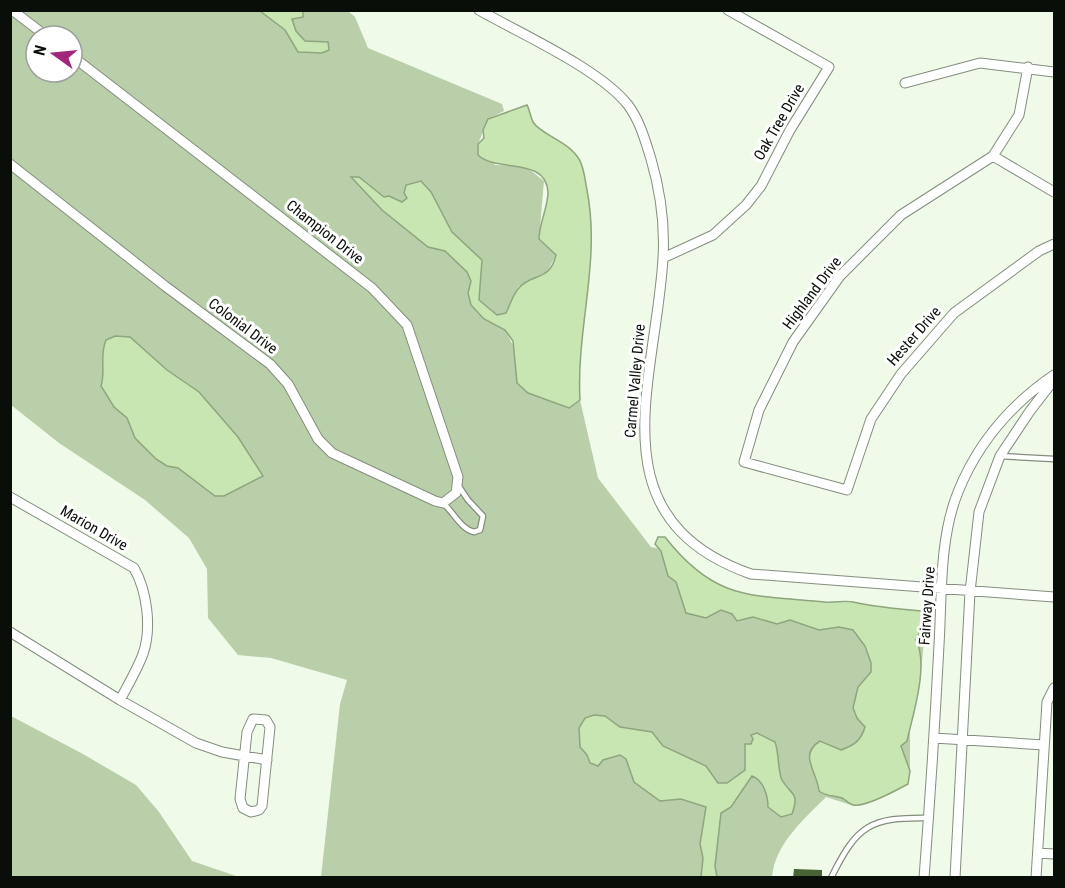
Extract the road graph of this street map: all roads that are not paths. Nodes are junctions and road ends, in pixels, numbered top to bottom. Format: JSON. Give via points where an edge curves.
{"nodes":[{"id":1,"x":12,"y":10,"type":"edge"},
{"id":2,"x":479,"y":10,"type":"edge"},
{"id":3,"x":728,"y":10,"type":"edge"},
{"id":4,"x":30,"y":24,"type":"edge"},
{"id":5,"x":84,"y":65,"type":"edge"},
{"id":6,"x":1028,"y":67,"type":"junction"},
{"id":7,"x":1054,"y":72,"type":"edge"},
{"id":8,"x":905,"y":83,"type":"dead end"},
{"id":9,"x":993,"y":156,"type":"junction"},
{"id":10,"x":10,"y":164,"type":"edge"},
{"id":11,"x":1054,"y":192,"type":"edge"},
{"id":12,"x":1054,"y":244,"type":"edge"},
{"id":13,"x":663,"y":258,"type":"junction"},
{"id":14,"x":1054,"y":377,"type":"edge"},
{"id":15,"x":1000,"y":456,"type":"junction"},
{"id":16,"x":1054,"y":459,"type":"edge"},
{"id":17,"x":458,"y":485,"type":"junction"},
{"id":18,"x":847,"y":489,"type":"joint"},
{"id":19,"x":10,"y":497,"type":"edge"},
{"id":20,"x":447,"y":501,"type":"junction"},
{"id":21,"x":942,"y":591,"type":"junction"},
{"id":22,"x":970,"y":592,"type":"junction"},
{"id":23,"x":1054,"y":597,"type":"edge"},
{"id":24,"x":10,"y":632,"type":"edge"},
{"id":25,"x":1054,"y":688,"type":"edge"},
{"id":26,"x":120,"y":700,"type":"junction"},
{"id":27,"x":934,"y":738,"type":"junction"},
{"id":28,"x":962,"y":740,"type":"junction"},
{"id":29,"x":1044,"y":745,"type":"junction"},
{"id":30,"x":244,"y":756,"type":"junction"},
{"id":31,"x":267,"y":760,"type":"junction"},
{"id":32,"x":929,"y":818,"type":"junction"},
{"id":33,"x":1038,"y":853,"type":"junction"},
{"id":34,"x":1054,"y":854,"type":"edge"},
{"id":35,"x":831,"y":878,"type":"edge"},
{"id":36,"x":924,"y":878,"type":"edge"},
{"id":37,"x":955,"y":878,"type":"edge"},
{"id":38,"x":1036,"y":878,"type":"edge"}],
"edges":[{"from":1,"to":4,"type":"street"},
{"from":2,"to":13,"type":"street","name":"Carmel Valley Drive","via":[[603,80],[628,105],[643,132],[656,175]]},
{"from":3,"to":13,"type":"street","name":"Oak Tree Drive","via":[[829,67],[761,186],[746,205],[713,235]]},
{"from":5,"to":17,"type":"street","name":"Champion Drive","via":[[372,288],[407,325]]},
{"from":6,"to":7,"type":"street"},
{"from":6,"to":8,"type":"street","via":[[980,63]]},
{"from":6,"to":9,"type":"street","name":"Highland Drive","via":[[1019,114]]},
{"from":9,"to":11,"type":"street"},
{"from":9,"to":18,"type":"street","name":"Highland Drive","via":[[900,215],[840,276],[793,342],[759,410],[744,462]]},
{"from":10,"to":20,"type":"street","name":"Colonial Drive","via":[[270,364],[288,384],[318,439],[332,453]]},
{"from":12,"to":18,"type":"street","name":"Hester Drive","via":[[954,313],[901,374],[871,419]]},
{"from":13,"to":21,"type":"street","name":"Carmel Valley Drive","via":[[643,436],[652,480],[678,529],[720,562],[751,574]]},
{"from":14,"to":15,"type":"street","name":"Fairway Drive"},
{"from":14,"to":21,"type":"street","name":"Fairway Drive","via":[[1026,394],[1002,417],[971,462],[957,494],[949,528]]},
{"from":15,"to":16,"type":"lane"},
{"from":15,"to":22,"type":"street","name":"Fairway Drive","via":[[979,512]]},
{"from":17,"to":20,"type":"street"},
{"from":17,"to":20,"type":"lane","via":[[483,516],[480,530],[462,527]]},
{"from":19,"to":26,"type":"street","name":"Marion Drive","via":[[134,568],[144,586],[143,654]]},
{"from":21,"to":22,"type":"street","name":"Carmel Valley Drive"},
{"from":21,"to":27,"type":"street","name":"Fairway Drive"},
{"from":22,"to":23,"type":"street","name":"Carmel Valley Drive"},
{"from":22,"to":28,"type":"street","name":"Fairway Drive"},
{"from":24,"to":26,"type":"street"},
{"from":25,"to":29,"type":"street","via":[[1047,702]]},
{"from":26,"to":30,"type":"street","via":[[196,743]]},
{"from":27,"to":28,"type":"street"},
{"from":27,"to":32,"type":"street","name":"Fairway Drive"},
{"from":28,"to":29,"type":"street"},
{"from":28,"to":37,"type":"street","name":"Fairway Drive"},
{"from":29,"to":33,"type":"street"},
{"from":30,"to":31,"type":"street"},
{"from":30,"to":31,"type":"street","via":[[248,726],[253,719],[260,718],[270,727]]},
{"from":30,"to":31,"type":"street","via":[[241,804],[251,812],[262,806]]},
{"from":32,"to":35,"type":"lane","via":[[895,818],[873,825],[849,842]]},
{"from":32,"to":36,"type":"street","name":"Fairway Drive"},
{"from":33,"to":34,"type":"street"},
{"from":33,"to":38,"type":"street"}]}
